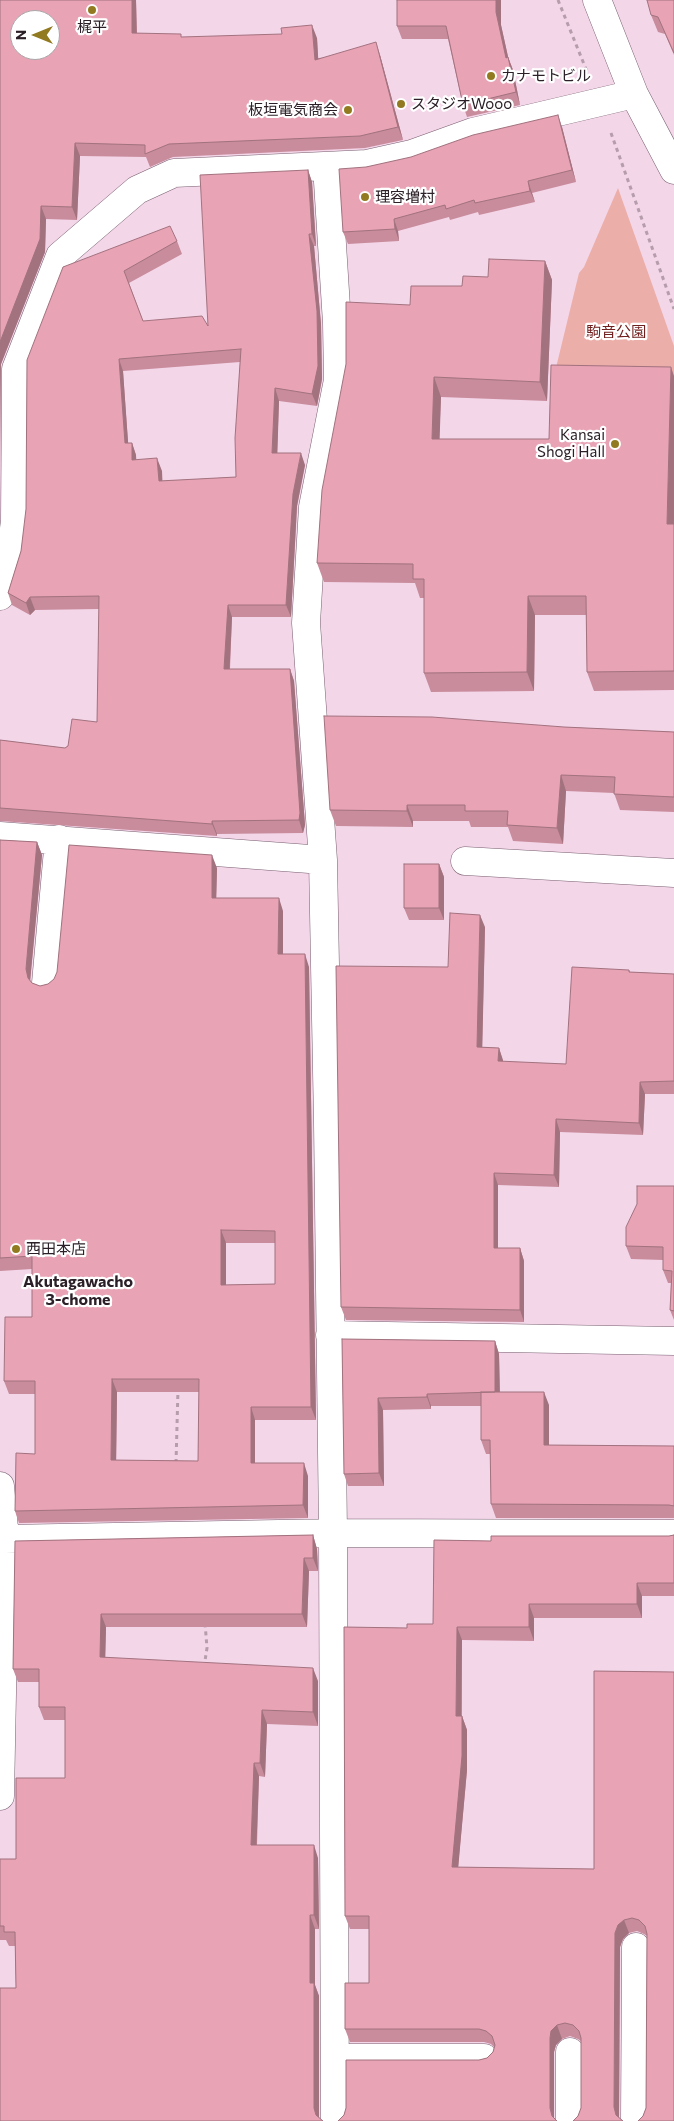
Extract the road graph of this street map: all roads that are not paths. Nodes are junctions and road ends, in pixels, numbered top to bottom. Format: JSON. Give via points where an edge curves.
{"nodes":[{"id":1,"x":597,"y":0,"type":"edge"},
{"id":2,"x":634,"y":94,"type":"junction"},
{"id":3,"x":673,"y":165,"type":"edge"},
{"id":4,"x":327,"y":166,"type":"junction"},
{"id":5,"x":0,"y":596,"type":"edge"},
{"id":6,"x":0,"y":836,"type":"edge"},
{"id":7,"x":59,"y":840,"type":"junction"},
{"id":8,"x":323,"y":860,"type":"junction"},
{"id":9,"x":465,"y":861,"type":"dead end"},
{"id":10,"x":674,"y":873,"type":"edge"},
{"id":11,"x":46,"y":983,"type":"edge"},
{"id":12,"x":330,"y":1335,"type":"junction"},
{"id":13,"x":674,"y":1341,"type":"edge"},
{"id":14,"x":0,"y":1486,"type":"edge"},
{"id":15,"x":333,"y":1533,"type":"junction"},
{"id":16,"x":674,"y":1534,"type":"edge"},
{"id":17,"x":5,"y":1539,"type":"junction"},
{"id":18,"x":0,"y":1796,"type":"edge"},
{"id":19,"x":636,"y":1947,"type":"dead end"},
{"id":20,"x":570,"y":2052,"type":"dead end"},
{"id":21,"x":335,"y":2058,"type":"junction"},
{"id":22,"x":484,"y":2058,"type":"edge"},
{"id":23,"x":335,"y":2121,"type":"edge"},
{"id":24,"x":570,"y":2121,"type":"edge"},
{"id":25,"x":635,"y":2121,"type":"edge"}],
"edges":[{"from":1,"to":2,"type":"street"},
{"from":2,"to":3,"type":"street"},
{"from":2,"to":4,"type":"street","via":[[473,132],[412,154],[367,164]]},
{"from":4,"to":5,"type":"street","via":[[174,173],[137,190],[60,256],[16,369],[14,521],[10,559]]},
{"from":4,"to":8,"type":"street","via":[[338,380],[313,506],[306,623]]},
{"from":6,"to":7,"type":"street"},
{"from":7,"to":8,"type":"street"},
{"from":7,"to":11,"type":"street"},
{"from":8,"to":12,"type":"street"},
{"from":9,"to":10,"type":"street"},
{"from":12,"to":13,"type":"street"},
{"from":12,"to":15,"type":"street"},
{"from":14,"to":17,"type":"street"},
{"from":15,"to":16,"type":"street"},
{"from":15,"to":17,"type":"street"},
{"from":15,"to":21,"type":"street"},
{"from":17,"to":18,"type":"street"},
{"from":19,"to":25,"type":"street"},
{"from":20,"to":24,"type":"street"},
{"from":21,"to":22,"type":"street"},
{"from":21,"to":23,"type":"street"}]}
